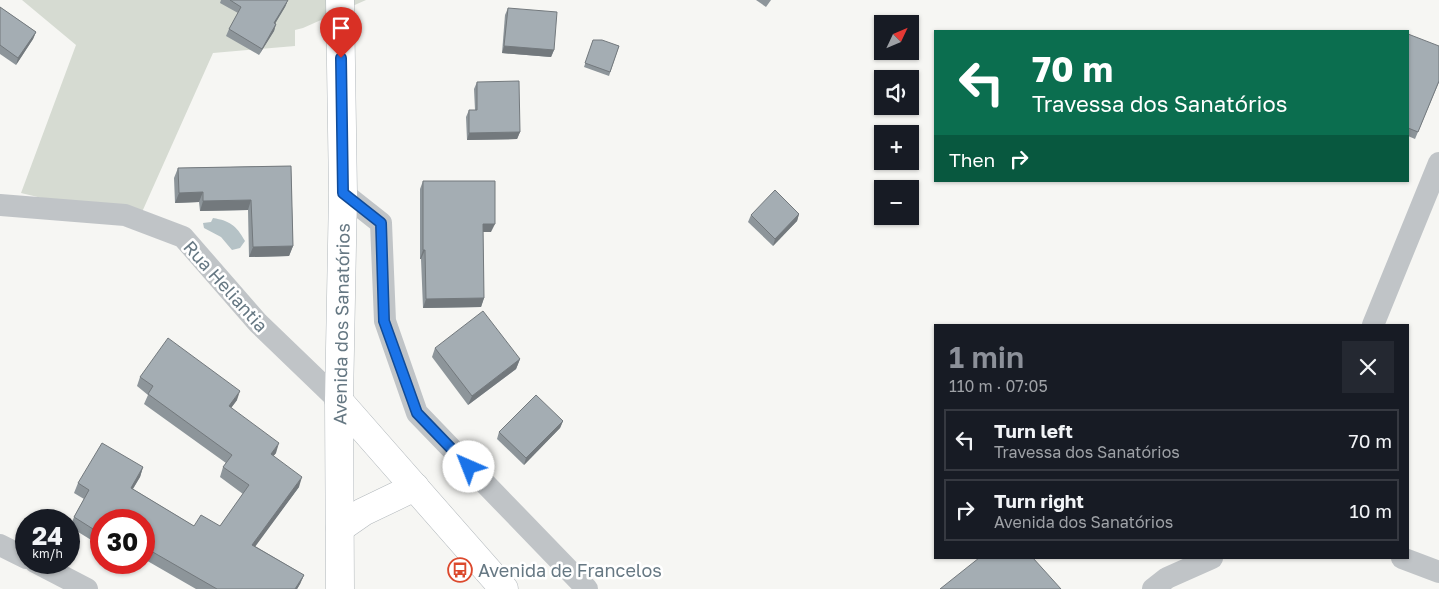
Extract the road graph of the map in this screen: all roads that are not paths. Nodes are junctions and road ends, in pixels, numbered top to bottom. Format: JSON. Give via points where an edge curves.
{"nodes":[{"id":1,"x":340,"y":0,"type":"edge"},
{"id":2,"x":1439,"y":163,"type":"edge"},
{"id":3,"x":343,"y":193,"type":"junction"},
{"id":4,"x":0,"y":205,"type":"edge"},
{"id":5,"x":1373,"y":324,"type":"edge"},
{"id":6,"x":339,"y":401,"type":"junction"},
{"id":7,"x":415,"y":487,"type":"junction"},
{"id":8,"x":340,"y":528,"type":"junction"},
{"id":9,"x":0,"y":545,"type":"edge"},
{"id":10,"x":15,"y":552,"type":"edge"},
{"id":11,"x":1210,"y":559,"type":"edge"},
{"id":12,"x":1405,"y":559,"type":"edge"},
{"id":13,"x":1439,"y":572,"type":"edge"},
{"id":14,"x":58,"y":574,"type":"edge"},
{"id":15,"x":87,"y":589,"type":"edge"},
{"id":16,"x":340,"y":589,"type":"edge"},
{"id":17,"x":504,"y":589,"type":"edge"},
{"id":18,"x":587,"y":589,"type":"edge"},
{"id":19,"x":1153,"y":589,"type":"edge"}],
"edges":[{"from":1,"to":3,"type":"main road","name":"Avenida dos Sanatórios"},
{"from":2,"to":5,"type":"street"},
{"from":3,"to":6,"type":"main road","name":"Avenida dos Sanatórios"},
{"from":3,"to":18,"type":"street","via":[[381,223],[384,321],[417,413]]},
{"from":4,"to":6,"type":"street","name":"Rua Heliantia","via":[[125,215],[183,237],[258,323]]},
{"from":6,"to":7,"type":"main road"},
{"from":6,"to":8,"type":"main road","name":"Avenida dos Sanatórios"},
{"from":7,"to":8,"type":"main road","via":[[363,512]]},
{"from":7,"to":17,"type":"main road"},
{"from":8,"to":16,"type":"main road","name":"Avenida dos Sanatórios"},
{"from":9,"to":10,"type":"street"},
{"from":11,"to":19,"type":"street","via":[[1168,578]]},
{"from":12,"to":13,"type":"street"},
{"from":14,"to":15,"type":"street"}]}
